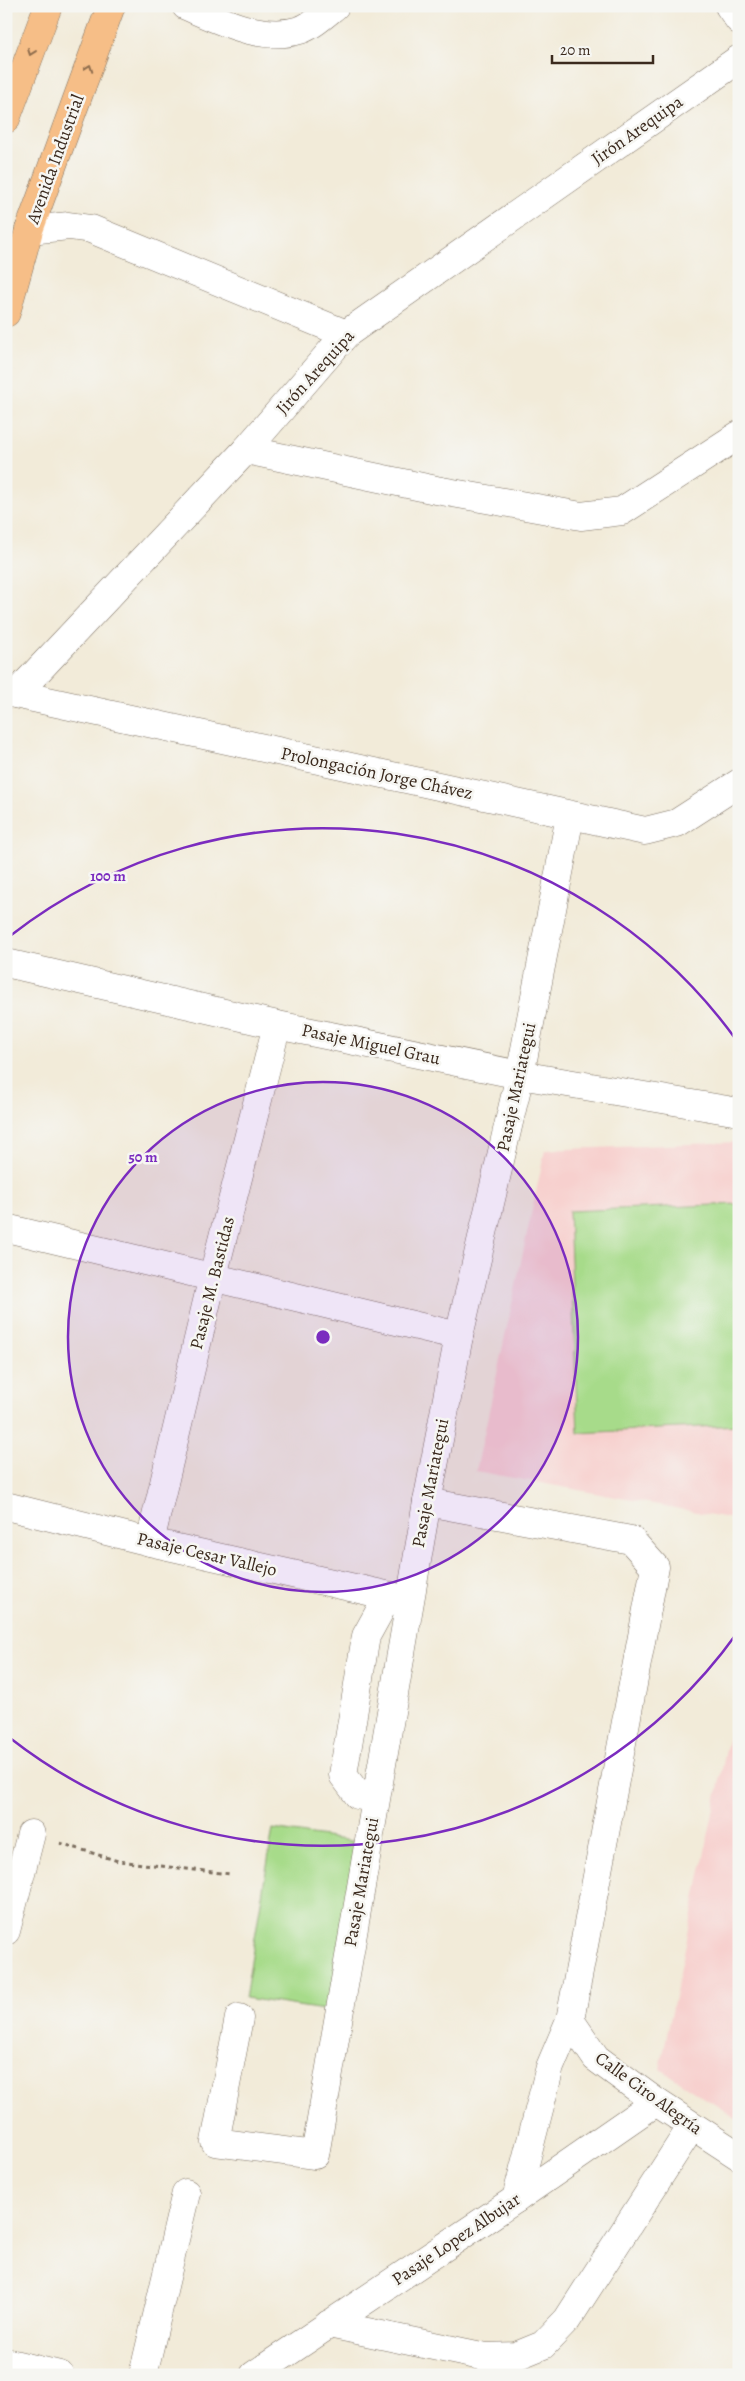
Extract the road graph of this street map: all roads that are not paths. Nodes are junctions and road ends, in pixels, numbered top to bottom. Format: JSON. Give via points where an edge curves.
{"nodes":[{"id":1,"x":48,"y":6,"type":"edge"},
{"id":2,"x":112,"y":6,"type":"edge"},
{"id":3,"x":186,"y":6,"type":"edge"},
{"id":4,"x":335,"y":6,"type":"edge"},
{"id":5,"x":729,"y":6,"type":"edge"},
{"id":6,"x":739,"y":20,"type":"edge"},
{"id":7,"x":739,"y":59,"type":"edge"},
{"id":8,"x":6,"y":119,"type":"edge"},
{"id":9,"x":29,"y":230,"type":"junction"},
{"id":10,"x":6,"y":313,"type":"edge"},
{"id":11,"x":346,"y":334,"type":"junction"},
{"id":12,"x":739,"y":435,"type":"edge"},
{"id":13,"x":246,"y":450,"type":"junction"},
{"id":14,"x":11,"y":693,"type":"edge"},
{"id":15,"x":739,"y":783,"type":"edge"},
{"id":16,"x":570,"y":816,"type":"junction"},
{"id":17,"x":6,"y":963,"type":"edge"},
{"id":18,"x":277,"y":1025,"type":"junction"},
{"id":19,"x":520,"y":1075,"type":"junction"},
{"id":20,"x":739,"y":1112,"type":"edge"},
{"id":21,"x":6,"y":1228,"type":"edge"},
{"id":22,"x":213,"y":1276,"type":"junction"},
{"id":23,"x":459,"y":1336,"type":"junction"},
{"id":24,"x":427,"y":1502,"type":"junction"},
{"id":25,"x":6,"y":1506,"type":"edge"},
{"id":26,"x":150,"y":1542,"type":"junction"},
{"id":27,"x":398,"y":1598,"type":"junction"},
{"id":28,"x":374,"y":1799,"type":"junction"},
{"id":29,"x":30,"y":1834,"type":"road end"},
{"id":30,"x":6,"y":1931,"type":"edge"},
{"id":31,"x":239,"y":2018,"type":"dead end"},
{"id":32,"x":570,"y":2020,"type":"junction"},
{"id":33,"x":656,"y":2102,"type":"junction"},
{"id":34,"x":692,"y":2126,"type":"junction"},
{"id":35,"x":739,"y":2156,"type":"edge"},
{"id":36,"x":186,"y":2193,"type":"dead end"},
{"id":37,"x":516,"y":2199,"type":"junction"},
{"id":38,"x":329,"y":2324,"type":"junction"},
{"id":39,"x":6,"y":2362,"type":"edge"},
{"id":40,"x":290,"y":2362,"type":"edge"},
{"id":41,"x":43,"y":2373,"type":"edge"},
{"id":42,"x":143,"y":2375,"type":"edge"},
{"id":43,"x":254,"y":2375,"type":"edge"}],
"edges":[{"from":1,"to":8,"type":"main road","one_way":true},
{"from":9,"to":2,"type":"main road","name":"Avenida Industrial","one_way":true},
{"from":3,"to":4,"type":"street","via":[[243,29],[277,34],[302,30]]},
{"from":5,"to":6,"type":"street"},
{"from":7,"to":11,"type":"street","name":"Jirón Arequipa"},
{"from":9,"to":10,"type":"main road","name":"Avenida Industrial"},
{"from":9,"to":11,"type":"street","via":[[69,226],[91,229]]},
{"from":11,"to":13,"type":"street","name":"Jirón Arequipa"},
{"from":12,"to":13,"type":"street","via":[[622,511],[581,516],[436,490]]},
{"from":13,"to":14,"type":"street","name":"Jirón Arequipa"},
{"from":14,"to":16,"type":"street","name":"Prolongación Jorge Chávez"},
{"from":15,"to":16,"type":"street","name":"Prolongación Jorge Chávez","via":[[677,823],[645,831]]},
{"from":16,"to":19,"type":"street","name":"Pasaje Mariategui"},
{"from":17,"to":18,"type":"street","name":"Pasaje Miguel Grau"},
{"from":18,"to":19,"type":"street","name":"Pasaje Miguel Grau"},
{"from":18,"to":22,"type":"street","name":"Pasaje M. Bastidas"},
{"from":19,"to":20,"type":"street","name":"Pasaje Miguel Grau"},
{"from":19,"to":23,"type":"street","name":"Pasaje Mariategui"},
{"from":21,"to":22,"type":"street"},
{"from":22,"to":23,"type":"street"},
{"from":22,"to":26,"type":"street","name":"Pasaje M. Bastidas"},
{"from":23,"to":24,"type":"street","name":"Pasaje Mariategui"},
{"from":24,"to":27,"type":"street","name":"Pasaje Mariategui"},
{"from":24,"to":32,"type":"street","via":[[631,1540],[654,1567]]},
{"from":25,"to":26,"type":"street","name":"Pasaje Cesar Vallejo"},
{"from":26,"to":27,"type":"street","name":"Pasaje Cesar Vallejo"},
{"from":27,"to":28,"type":"street","name":"Pasaje Mariategui"},
{"from":27,"to":28,"type":"street","via":[[366,1636],[343,1776],[358,1795]]},
{"from":28,"to":31,"type":"street","name":"Pasaje Mariategui","via":[[315,2155],[216,2142]]},
{"from":29,"to":30,"type":"street"},
{"from":32,"to":33,"type":"street","name":"Calle Ciro Alegría","via":[[596,2058]]},
{"from":32,"to":37,"type":"street","via":[[550,2067]]},
{"from":33,"to":34,"type":"street","name":"Calle Ciro Alegría"},
{"from":33,"to":37,"type":"street","name":"Pasaje Lopez Albujar"},
{"from":34,"to":35,"type":"street","name":"Calle Ciro Alegría"},
{"from":34,"to":38,"type":"street","via":[[567,2320],[543,2345],[516,2356],[486,2357]]},
{"from":36,"to":42,"type":"street"},
{"from":37,"to":38,"type":"street","name":"Pasaje Lopez Albujar"},
{"from":38,"to":40,"type":"street","name":"Pasaje Lopez Albujar"},
{"from":39,"to":41,"type":"street"},
{"from":40,"to":43,"type":"street","name":"Pasaje Lopez Albujar"}]}
